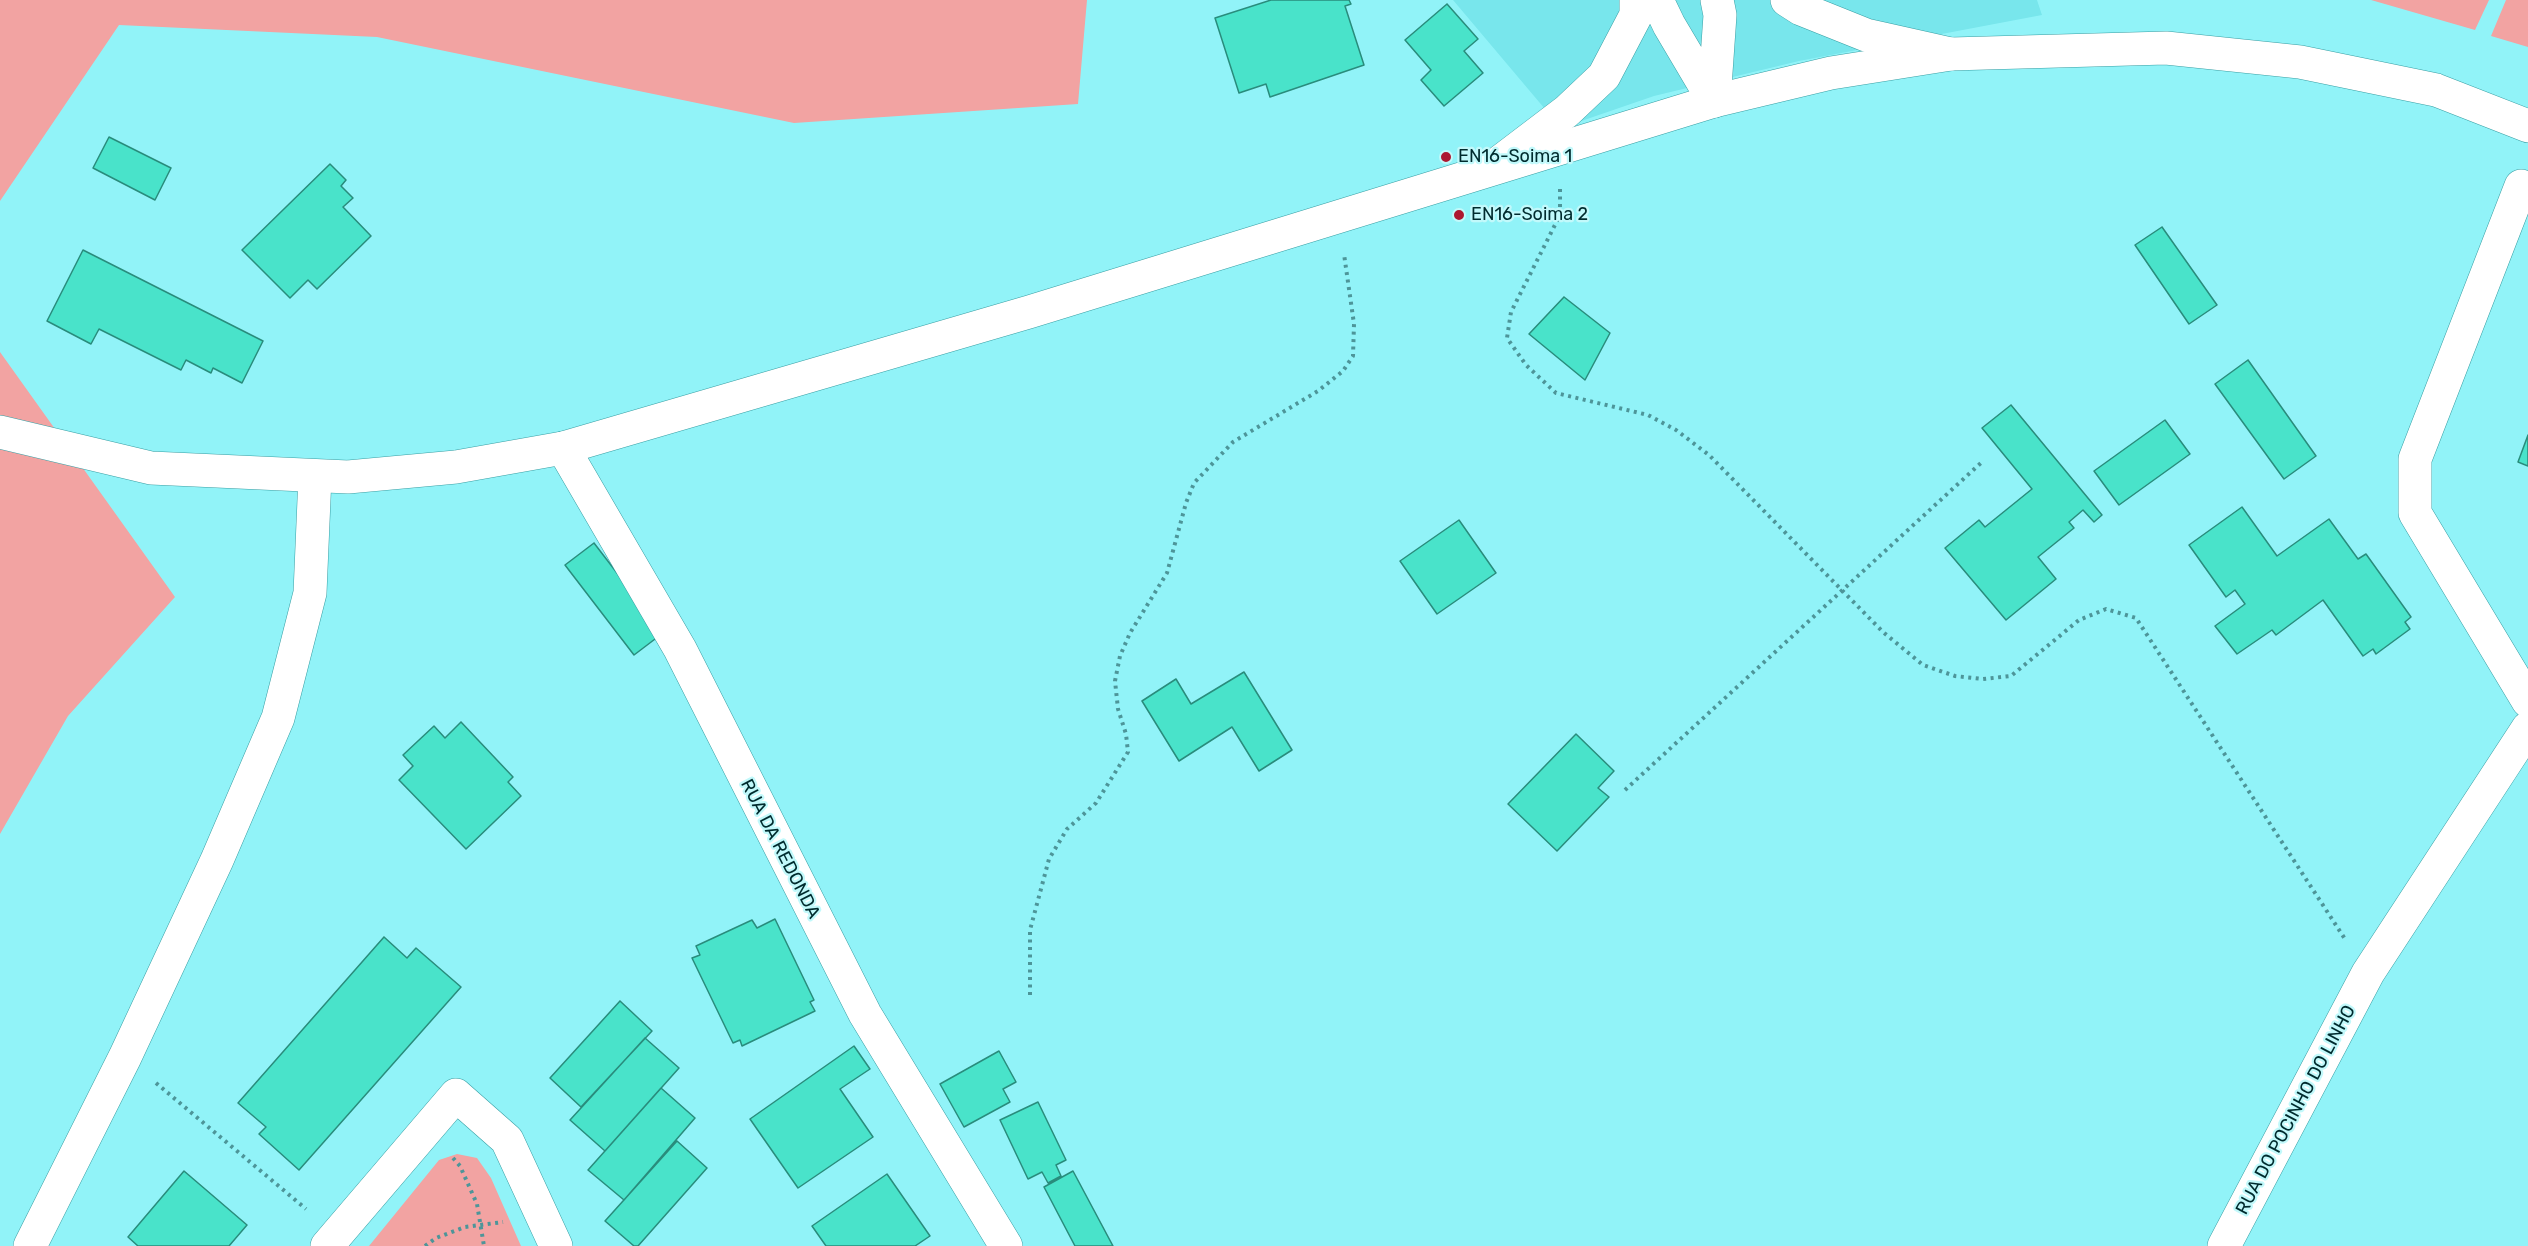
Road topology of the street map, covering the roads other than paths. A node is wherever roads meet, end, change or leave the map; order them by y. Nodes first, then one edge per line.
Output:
1 (1636, 0) edge
2 (1658, 0) edge
3 (1717, 0) edge
4 (1786, 0) edge
5 (1951, 54) junction
6 (1714, 101) junction
7 (2528, 126) edge
8 (1486, 173) junction
9 (2528, 189) edge
10 (0, 432) edge
11 (562, 448) junction
12 (315, 476) junction
13 (2528, 701) edge
14 (2528, 728) edge
15 (332, 1240) edge
16 (30, 1246) edge
17 (556, 1246) edge
18 (1006, 1246) edge
19 (2224, 1246) edge

1 - 8 street
2 - 6 street
3 - 6 street
4 - 5 street
5 - 6 street
5 - 7 street
6 - 8 street
8 - 11 street
9 - 13 street
10 - 12 street
11 - 12 street
11 - 18 street, RUA DA REDONDA
12 - 16 street
14 - 19 street, RUA DO POCINHO DO LINHO
15 - 17 street

